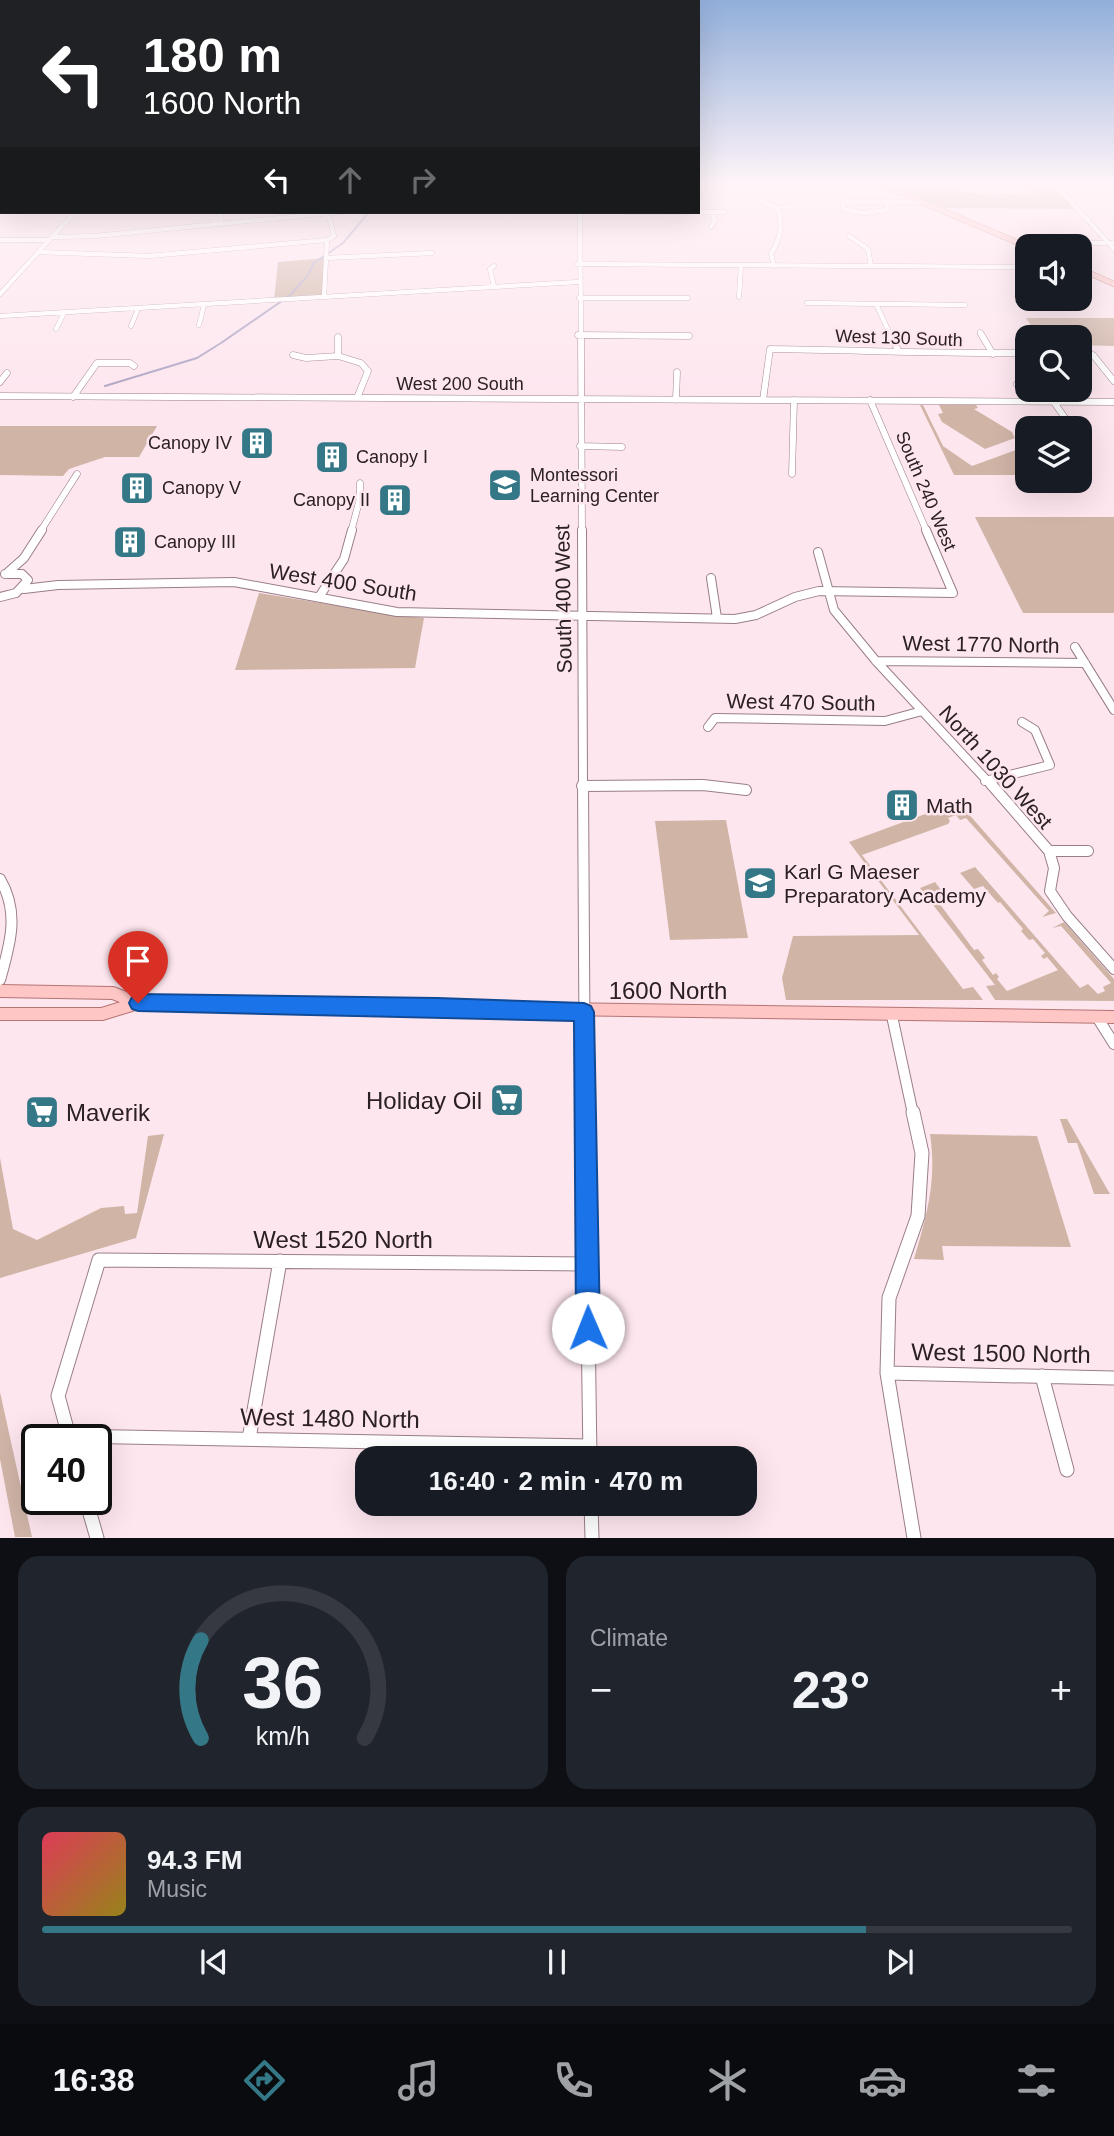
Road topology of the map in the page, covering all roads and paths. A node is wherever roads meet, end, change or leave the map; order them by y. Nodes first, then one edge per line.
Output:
1 (35, 255) edge
2 (132, 255) edge
3 (163, 255) edge
4 (326, 255) edge
5 (394, 255) edge
6 (578, 255) edge
7 (771, 255) edge
8 (869, 255) edge
9 (326, 258) junction
10 (578, 264) junction
11 (741, 265) junction
12 (494, 266) dead end
13 (775, 266) junction
14 (871, 266) junction
15 (1015, 267) edge
16 (1092, 274) edge
17 (578, 282) junction
18 (1114, 284) edge
19 (494, 287) junction
20 (0, 294) edge
21 (324, 297) junction
22 (739, 297) dead end
23 (579, 298) junction
24 (688, 299) dead end
25 (807, 303) dead end
26 (876, 304) junction
27 (965, 304) dead end
28 (204, 305) junction
29 (138, 309) junction
30 (64, 313) junction
31 (0, 316) edge
32 (199, 325) dead end
33 (131, 326) dead end
34 (56, 329) dead end
35 (980, 332) dead end
36 (579, 335) junction
37 (690, 336) dead end
38 (338, 337) dead end
39 (898, 350) junction
40 (1015, 353) edge
41 (993, 354) junction
42 (1092, 354) edge
43 (293, 355) dead end
44 (338, 356) junction
45 (134, 366) dead end
46 (677, 372) dead end
47 (7, 373) dead end
48 (1114, 381) edge
49 (0, 382) edge
50 (0, 396) edge
51 (73, 397) junction
52 (357, 398) junction
53 (579, 399) junction
54 (676, 400) junction
55 (763, 400) junction
56 (794, 400) junction
57 (870, 400) junction
58 (1015, 401) edge
59 (1092, 402) edge
60 (1114, 402) edge
61 (580, 446) junction
62 (622, 447) dead end
63 (77, 474) dead end
64 (792, 474) dead end
65 (360, 483) dead end
66 (818, 552) dead end
67 (24, 558) junction
68 (3, 575) edge
69 (25, 577) junction
70 (711, 578) dead end
71 (58, 585) junction
72 (24, 589) junction
73 (830, 591) junction
74 (953, 593) joint
75 (9, 596) junction
76 (0, 597) edge
77 (319, 597) junction
78 (0, 605) edge
79 (581, 615) junction
80 (716, 618) junction
81 (1075, 647) dead end
82 (876, 660) junction
83 (1085, 663) junction
84 (1111, 698) edge
85 (922, 710) junction
86 (1114, 710) edge
87 (1022, 722) dead end
88 (708, 727) dead end
89 (1050, 765) joint
90 (985, 781) junction
91 (582, 786) junction
92 (746, 790) dead end
93 (1088, 851) dead end
94 (1049, 852) junction
95 (0, 879) edge
96 (1114, 969) edge
97 (0, 980) edge
98 (0, 991) edge
99 (138, 1003) junction
100 (584, 1012) junction
101 (0, 1014) edge
102 (892, 1016) junction
103 (1097, 1017) junction
104 (1114, 1017) edge
105 (1114, 1044) edge
106 (280, 1261) junction
107 (587, 1264) junction
108 (887, 1373) junction
109 (1042, 1377) junction
110 (1114, 1378) edge
111 (66, 1424) edge
112 (112, 1438) edge
113 (249, 1439) junction
114 (433, 1446) edge
115 (590, 1446) edge
116 (1067, 1470) dead end
117 (90, 1515) edge
118 (591, 1516) edge
119 (97, 1538) edge
120 (592, 1538) edge
121 (914, 1538) edge

1 - 20 street
2 - 3 street
4 - 9 street
5 - 9 street
6 - 10 street, South 400 West
7 - 13 street
8 - 14 street
9 - 21 street
10 - 11 street
10 - 17 street, South 400 West
11 - 13 street
11 - 22 street
12 - 19 street
13 - 14 street
14 - 15 street
16 - 18 main road
17 - 19 street
17 - 23 street, South 400 West
19 - 21 street
21 - 28 street
23 - 24 street
23 - 36 street, South 400 West
25 - 26 street
26 - 27 street
26 - 39 street
28 - 29 street
28 - 32 street
29 - 30 street
29 - 33 street
30 - 31 street
30 - 34 street
35 - 41 street
36 - 37 street
36 - 53 street, South 400 West
38 - 44 street
39 - 41 street, West 130 South
39 - 55 street, West 130 South
40 - 41 street, West 130 South
42 - 48 street
43 - 44 street
44 - 52 street
45 - 51 street
46 - 54 street
47 - 49 street
50 - 51 street, West 200 South
51 - 52 street, West 200 South
52 - 53 street, West 200 South
53 - 54 street, West 200 South
53 - 61 street, South 400 West
54 - 55 street, West 200 South
55 - 56 street, West 200 South
56 - 57 street, West 200 South
56 - 64 street
57 - 58 street, West 200 South
57 - 74 street, South 240 West
59 - 60 street, West 200 South
61 - 62 street
61 - 79 street, South 400 West
63 - 67 street
65 - 77 street
66 - 73 street, North 1030 West
67 - 68 street
67 - 69 street
68 - 69 street, West 400 South
69 - 71 street, West 400 South
69 - 72 street
70 - 80 street
71 - 72 street, West 400 South
71 - 77 street, West 400 South
72 - 75 street, West 400 South
73 - 74 street, West 400 South
73 - 80 street, West 400 South
73 - 82 street, North 1030 West
75 - 76 street, West 400 South
75 - 78 street
77 - 79 street, West 400 South
79 - 80 street, West 400 South
79 - 91 street, South 400 West
81 - 83 street
82 - 83 street, West 1770 North
82 - 85 street, North 1030 West
83 - 84 street
84 - 86 street
85 - 88 street, West 470 South
85 - 90 street, North 1030 West
87 - 89 street
89 - 90 street
90 - 94 street, North 1030 West
91 - 92 street
91 - 100 street, South 400 West
93 - 94 street
94 - 96 street, North 1030 West
95 - 97 street
98 - 99 main road, 1600 North
99 - 100 main road, 1600 North
99 - 101 main road, 1600 North
100 - 102 main road, 1600 North
100 - 107 street, South 400 West
102 - 103 main road, 1600 North
102 - 108 street
103 - 104 main road, 1600 North
103 - 105 street
106 - 107 street, West 1520 North
106 - 111 street, West 1520 North
106 - 113 street
107 - 115 street, South 400 West
108 - 109 street, West 1500 North
108 - 121 street
109 - 110 street, West 1500 North
109 - 116 street
112 - 113 street, West 1480 North
113 - 114 street, West 1480 North
117 - 119 street
118 - 120 street

